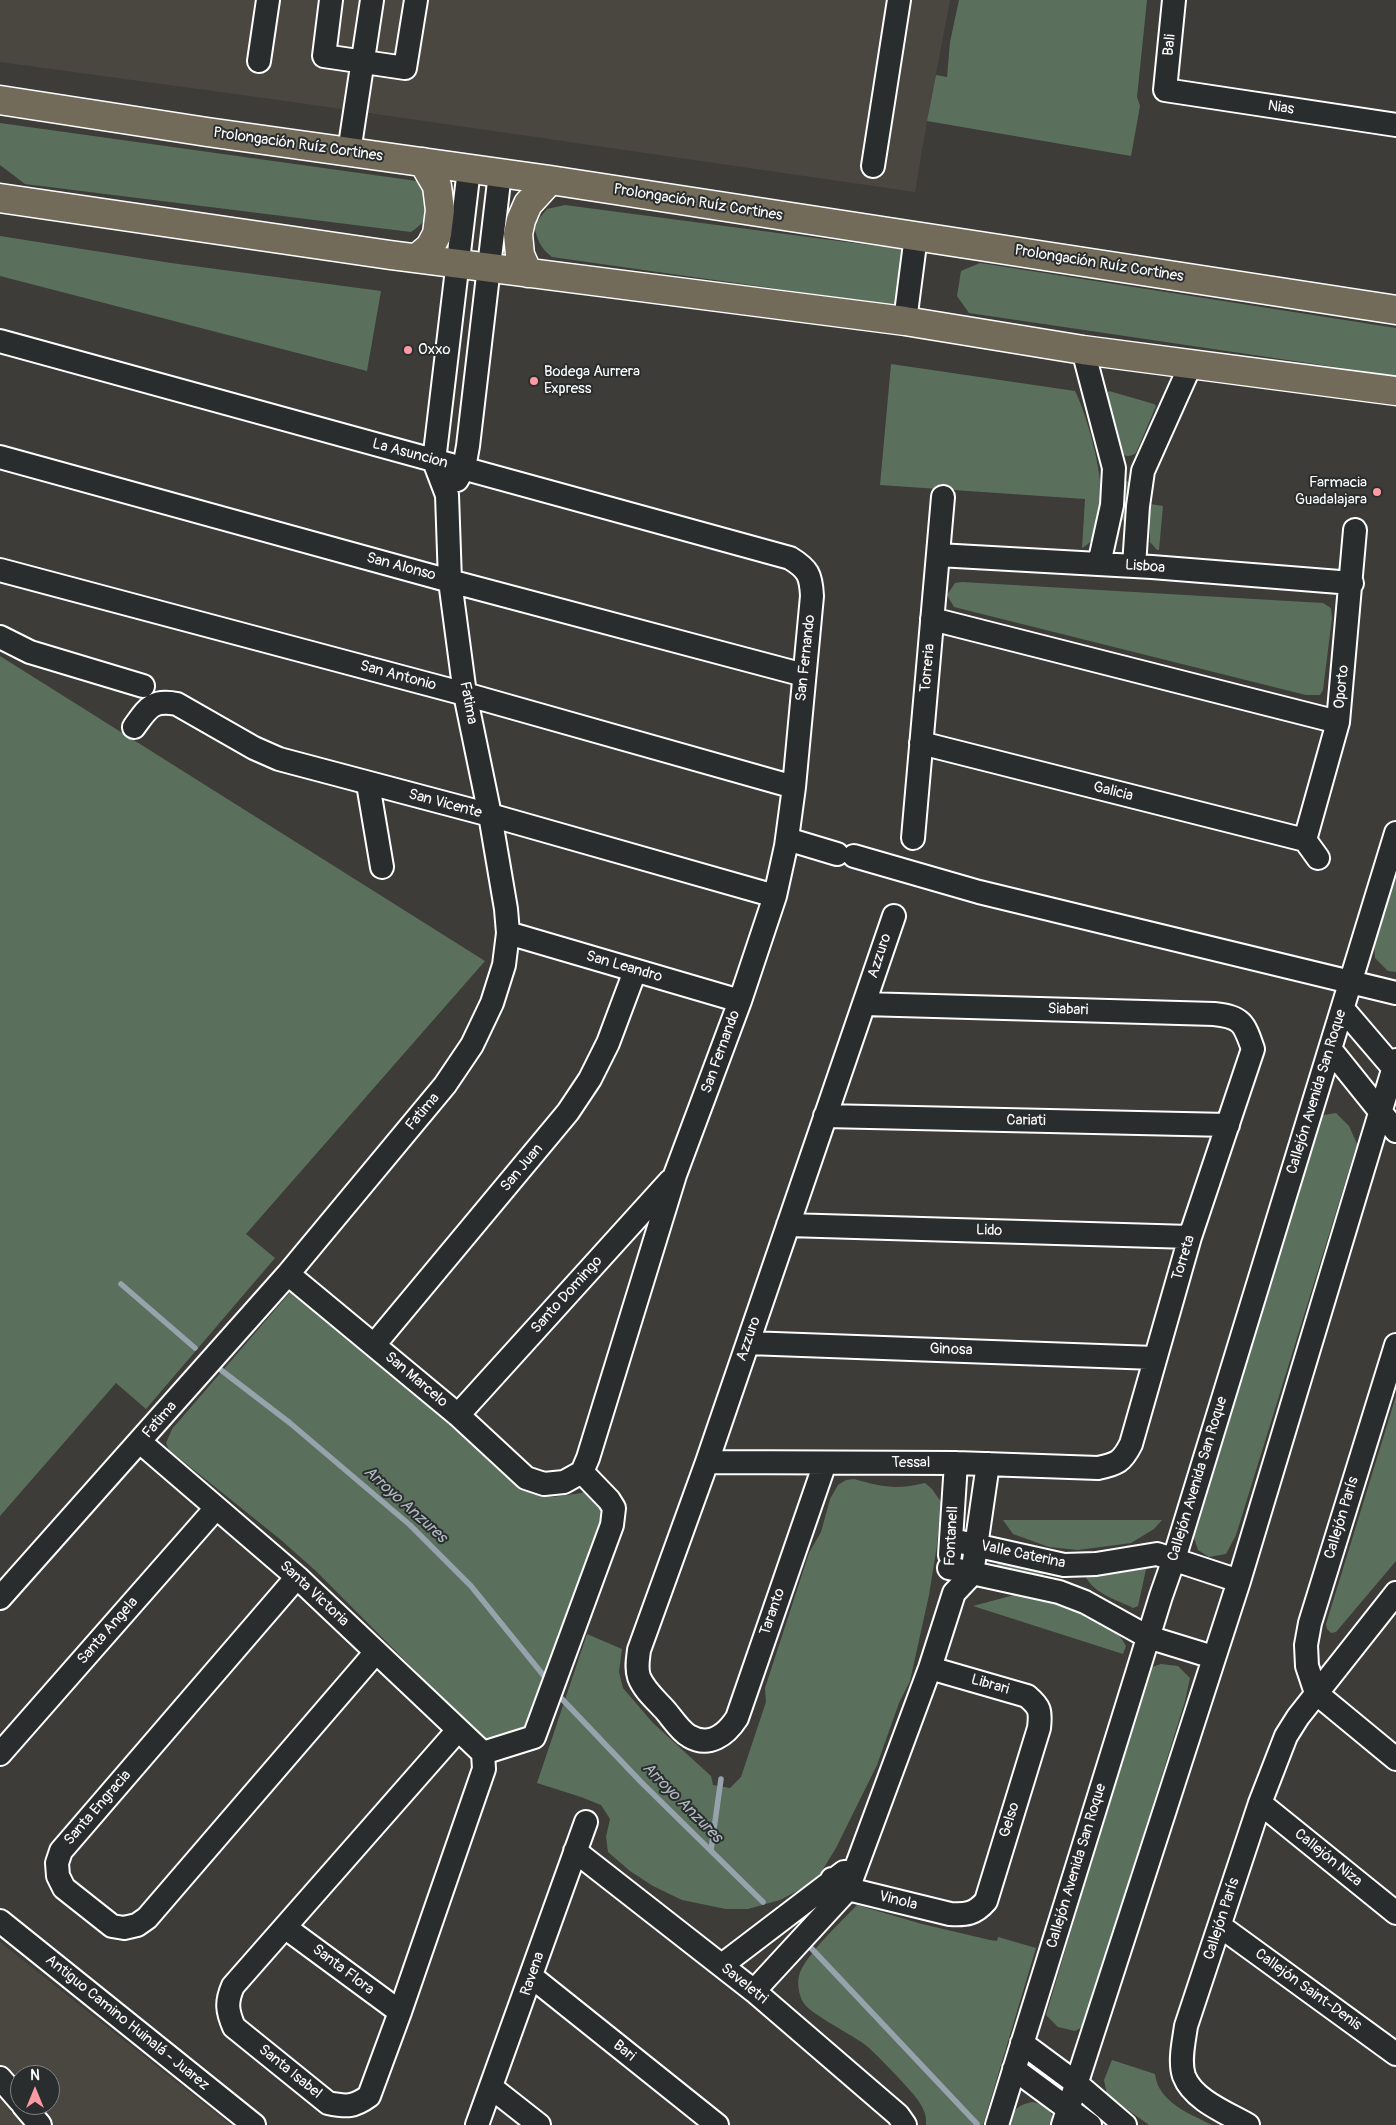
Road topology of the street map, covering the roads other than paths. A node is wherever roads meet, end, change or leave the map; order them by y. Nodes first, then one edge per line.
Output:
1 (268, 0) edge
2 (331, 0) edge
3 (372, 0) edge
4 (416, 0) edge
5 (899, 0) edge
6 (1174, 0) edge
7 (259, 61) dead end
8 (363, 62) junction
9 (1165, 90) joint
10 (0, 100) edge
11 (1396, 126) edge
12 (349, 152) junction
13 (423, 162) junction
14 (873, 166) dead end
15 (469, 169) junction
16 (500, 173) junction
17 (550, 180) junction
18 (0, 198) edge
19 (916, 236) junction
20 (417, 258) junction
21 (456, 264) junction
22 (489, 268) junction
23 (528, 273) junction
24 (1396, 310) edge
25 (905, 321) junction
26 (0, 342) edge
27 (1083, 350) junction
28 (1191, 364) junction
29 (442, 386) junction
30 (473, 389) junction
31 (1396, 391) edge
32 (0, 457) edge
33 (434, 461) junction
34 (464, 468) junction
35 (1114, 468) junction
36 (1144, 471) junction
37 (447, 495) junction
38 (943, 497) dead end
39 (1355, 530) dead end
40 (938, 555) junction
41 (1099, 564) junction
42 (1134, 566) junction
43 (0, 570) edge
44 (812, 580) joint
45 (450, 581) junction
46 (1352, 584) junction
47 (932, 619) junction
48 (0, 638) edge
49 (804, 675) junction
50 (142, 686) dead end
51 (465, 694) junction
52 (1338, 722) junction
53 (134, 727) dead end
54 (921, 743) junction
55 (368, 784) junction
56 (794, 787) junction
57 (490, 815) junction
58 (1396, 833) edge
59 (913, 838) dead end
60 (787, 839) junction
61 (1312, 849) joint
62 (382, 867) dead end
63 (775, 896) junction
64 (894, 916) dead end
65 (508, 933) junction
66 (636, 970) junction
67 (1351, 982) junction
68 (1396, 993) edge
69 (740, 1001) junction
70 (864, 1004) junction
71 (1343, 1009) junction
72 (1253, 1049) joint
73 (1330, 1050) junction
74 (1395, 1066) edge
75 (1381, 1112) junction
76 (825, 1116) junction
77 (1228, 1125) junction
78 (1396, 1131) edge
79 (676, 1175) junction
80 (788, 1226) junction
81 (1190, 1237) junction
82 (288, 1274) junction
83 (748, 1343) junction
84 (374, 1345) junction
85 (1396, 1345) edge
86 (1154, 1358) junction
87 (458, 1415) junction
88 (140, 1442) junction
89 (707, 1462) junction
90 (825, 1463) junction
91 (956, 1464) junction
92 (988, 1464) junction
93 (1114, 1465) joint
94 (582, 1472) junction
95 (216, 1508) junction
96 (952, 1540) junction
97 (977, 1545) junction
98 (1174, 1559) junction
99 (1064, 1565) junction
100 (950, 1568) junction
101 (972, 1574) junction
102 (297, 1577) junction
103 (1238, 1581) junction
104 (1059, 1592) junction
105 (954, 1593) junction
106 (0, 1598) edge
107 (1394, 1600) edge
108 (1148, 1637) junction
109 (376, 1652) junction
110 (1213, 1657) junction
111 (930, 1668) junction
112 (1316, 1693) junction
113 (1040, 1715) joint
114 (458, 1730) junction
115 (701, 1741) joint
116 (483, 1753) junction
117 (0, 1754) edge
118 (1396, 1759) edge
119 (1260, 1803) junction
120 (586, 1822) dead end
121 (576, 1851) junction
122 (840, 1884) junction
123 (1396, 1913) edge
124 (966, 1915) joint
125 (0, 1921) edge
126 (1220, 1926) junction
127 (286, 1928) junction
128 (722, 1966) junction
129 (532, 1977) junction
130 (754, 1991) junction
131 (400, 2012) junction
132 (1022, 2044) junction
133 (1396, 2054) edge
134 (1014, 2069) junction
135 (0, 2078) edge
136 (1076, 2082) junction
137 (492, 2088) junction
138 (10, 2090) edge
139 (32, 2115) edge
140 (1066, 2116) edge
141 (40, 2125) edge
142 (254, 2125) edge
143 (477, 2125) edge
144 (539, 2125) edge
145 (717, 2125) edge
146 (905, 2125) edge
147 (997, 2125) edge
148 (1090, 2125) edge
149 (1125, 2125) edge
150 (1248, 2125) edge

1 - 7 street
2 - 8 street
3 - 8 street
4 - 8 street
5 - 14 street
6 - 9 street, Bali
8 - 12 street
9 - 11 street, Nias
10 - 12 main road, Prolongación Ruíz Cortines
12 - 13 main road, Prolongación Ruíz Cortines
13 - 15 main road, Prolongación Ruíz Cortines
13 - 20 main road
15 - 16 main road, Prolongación Ruíz Cortines
15 - 21 street, Fatima
16 - 17 main road, Prolongación Ruíz Cortines
16 - 22 street
17 - 19 main road, Prolongación Ruíz Cortines
17 - 23 main road
18 - 20 main road
19 - 24 main road, Prolongación Ruíz Cortines
19 - 25 street
20 - 21 main road
21 - 22 main road
21 - 29 street, Fatima
22 - 23 main road
22 - 30 street
23 - 25 main road
25 - 27 main road
26 - 33 street, La Asuncion
27 - 28 main road
27 - 35 street
28 - 31 main road
28 - 36 street
29 - 30 street
29 - 33 street, Fatima
30 - 34 street
32 - 45 street, San Alonso
33 - 34 street, La Asuncion
33 - 37 street, Fatima
34 - 37 street
34 - 44 street, La Asuncion
35 - 36 street
35 - 41 street
36 - 42 street
37 - 45 street, Fatima
38 - 40 street, Torreria
39 - 46 street, Oporto
40 - 41 street, Lisboa
40 - 47 street, Torreria
41 - 42 street, Lisboa
42 - 46 street, Lisboa
43 - 51 street, San Antonio
44 - 49 street, San Fernando
45 - 49 street, San Alonso
45 - 51 street, Fatima
46 - 52 street, Oporto
47 - 52 street
47 - 54 street, Torreria
48 - 50 street
49 - 56 street, San Fernando
51 - 56 street, San Antonio
51 - 57 street, Fatima
52 - 61 street, Oporto
53 - 55 street, San Vicente
54 - 59 street, Torreria
54 - 61 street, Galicia
55 - 57 street, San Vicente
55 - 62 street
56 - 60 street, San Fernando
57 - 63 street, San Vicente
57 - 65 street, Fatima
58 - 67 street, Callejón Avenida San Roque
60 - 63 street, San Fernando
60 - 67 street
63 - 69 street, San Fernando
64 - 70 street, Azzuro
65 - 66 street, San Leandro
65 - 82 street, Fatima
66 - 69 street, San Leandro
66 - 84 street, San Juan
67 - 68 street
67 - 71 street, Callejón Avenida San Roque
69 - 79 street, San Fernando
70 - 72 street, Siabari
70 - 76 street, Azzuro
71 - 73 street, Callejón Avenida San Roque
71 - 74 street
72 - 77 street, Torreta
73 - 75 street
73 - 98 street, Callejón Avenida San Roque
74 - 75 street
75 - 78 street
75 - 103 street
76 - 77 street, Cariati
76 - 80 street, Azzuro
77 - 81 street, Torreta
79 - 87 street, Santo Domingo
79 - 94 street, San Fernando
80 - 81 street, Lido
80 - 83 street, Azzuro
81 - 86 street, Torreta
82 - 84 street, San Marcelo
82 - 88 street, Fatima
83 - 86 street, Ginosa
83 - 89 street, Azzuro
84 - 87 street, San Marcelo
85 - 112 street, Callejón París
86 - 93 street, Torreta
87 - 94 street, San Marcelo
88 - 95 street, Santa Victoria
88 - 106 street, Fatima
89 - 90 street, Tessal
89 - 115 street, Azzuro
90 - 91 street, Tessal
90 - 115 street, Taranto
91 - 92 street, Tessal
91 - 96 street, Fontanell
92 - 93 street, Tessal
92 - 97 street, Fontanell
94 - 116 street
95 - 102 street, Santa Victoria
95 - 117 street, Santa Angela
96 - 97 street, Valle Caterina
96 - 100 street, Fontanell
97 - 99 street, Valle Caterina
97 - 101 street, Fontanell
98 - 99 street, Valle Caterina
98 - 103 street, Valle Caterina
98 - 108 street, Callejón Avenida San Roque
99 - 104 street
100 - 101 street, Valle Caterina
100 - 105 street, Fontanell
101 - 104 street, Valle Caterina
101 - 105 street, Fontanell
102 - 109 street, Santa Victoria
102 - 109 street, Santa Engracia
103 - 110 street
104 - 108 street, Valle Caterina
105 - 111 street
107 - 112 street, Callejón París
108 - 110 street, Valle Caterina
108 - 132 street, Callejón Avenida San Roque
109 - 114 street, Santa Victoria
110 - 136 street
111 - 113 street, Librari
111 - 122 street
112 - 118 street
112 - 119 street, Callejón París
113 - 124 street, Gelso
114 - 116 street, Santa Victoria
114 - 127 street, Santa Isabel
116 - 131 street, Santa Isabel
119 - 123 street, Callejón Niza
119 - 126 street, Callejón París
120 - 121 street, Ravena
121 - 128 street, Saveletri
121 - 129 street, Ravena
122 - 124 street, Vinola
122 - 128 street
122 - 130 street
125 - 142 street, Antiguo Camino Huinalá - Juarez
126 - 133 street, Callejón Saint-Denis
126 - 150 street, Callejón París
127 - 131 street, Santa Flora
127 - 131 street, Santa Isabel
128 - 130 street, Saveletri
129 - 137 street, Ravena
129 - 145 street, Bari
130 - 146 street, Saveletri
132 - 134 street, Callejón Avenida San Roque
132 - 136 street
134 - 140 street
134 - 147 street, Callejón Avenida San Roque
135 - 138 street
136 - 140 street
136 - 149 street
137 - 143 street, Ravena
137 - 144 street
139 - 141 street
140 - 148 street

